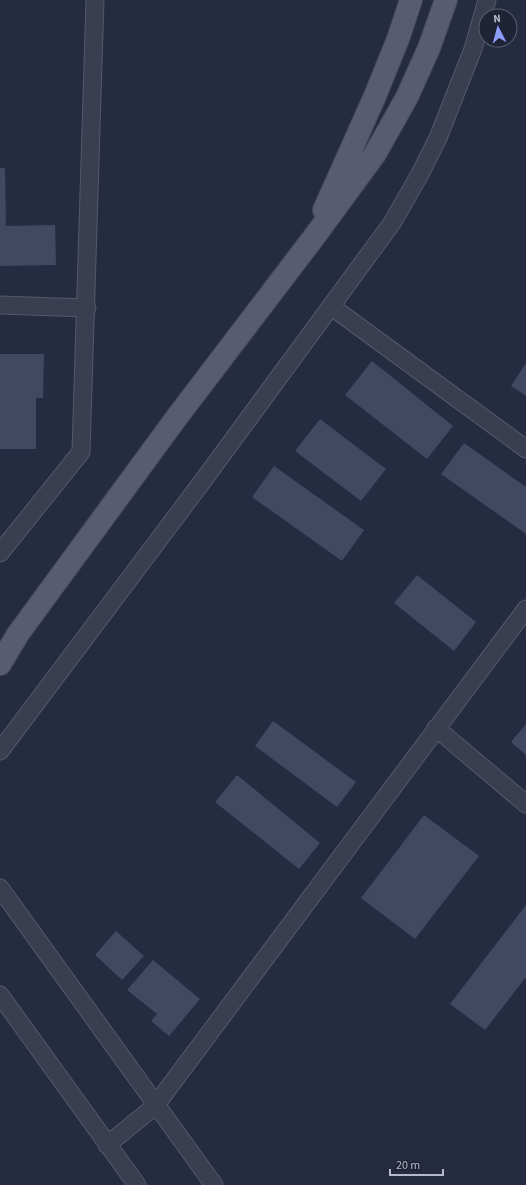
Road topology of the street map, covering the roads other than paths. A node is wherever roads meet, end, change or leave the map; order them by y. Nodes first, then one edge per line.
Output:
1 (95, 0) edge
2 (411, 0) edge
3 (446, 0) edge
4 (487, 0) edge
5 (314, 237) junction
6 (0, 305) edge
7 (332, 307) junction
8 (87, 308) junction
9 (526, 449) edge
10 (0, 554) edge
11 (526, 609) edge
12 (18, 634) junction
13 (0, 653) edge
14 (0, 664) edge
15 (436, 728) junction
16 (0, 751) edge
17 (526, 804) edge
18 (0, 888) edge
19 (0, 995) edge
20 (155, 1106) junction
21 (107, 1145) junction
22 (137, 1185) edge
23 (214, 1185) edge

1 - 8 street
2 - 5 main road
3 - 5 main road
4 - 7 street
5 - 12 main road
6 - 8 street
7 - 9 street
7 - 16 street
8 - 10 street
11 - 15 street
12 - 13 main road
12 - 14 main road
15 - 17 street
15 - 20 street
18 - 20 street
19 - 21 street
20 - 21 street
20 - 23 street
21 - 22 street

